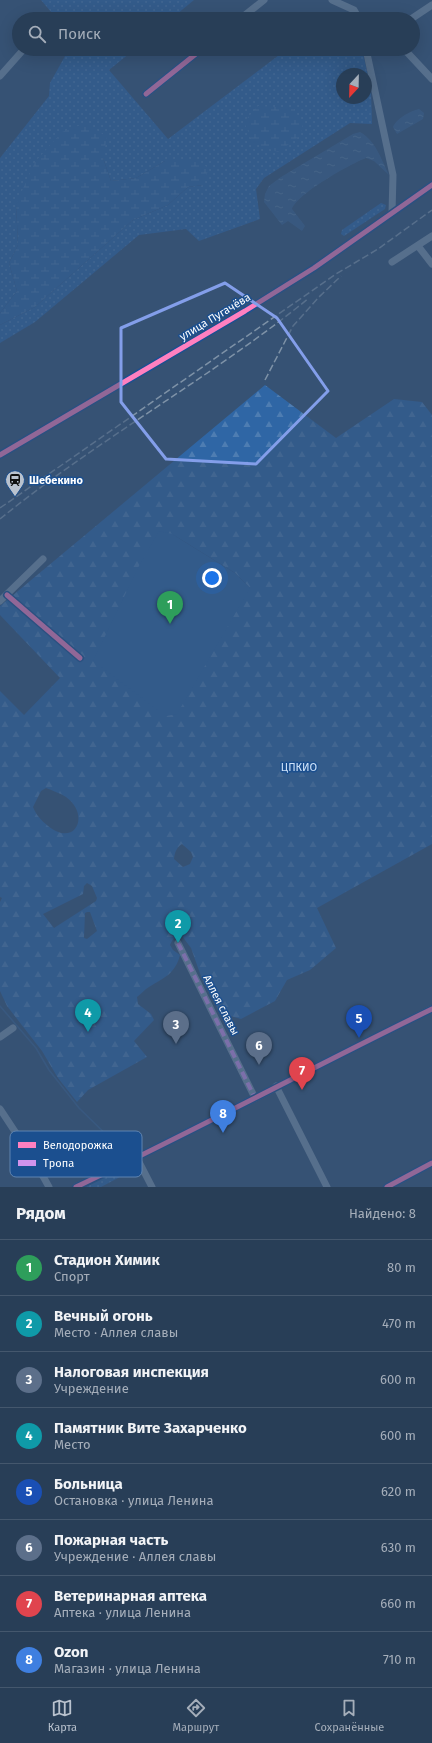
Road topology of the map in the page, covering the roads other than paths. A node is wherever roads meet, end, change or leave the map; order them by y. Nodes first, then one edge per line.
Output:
1 (264, 0) edge
2 (332, 0) edge
3 (432, 5) edge
4 (249, 12) edge
5 (355, 12) edge
6 (420, 13) edge
7 (18, 56) edge
8 (193, 56) edge
9 (368, 56) edge
10 (411, 56) edge
11 (0, 76) edge
12 (432, 79) edge
13 (146, 94) dead end
14 (432, 185) edge
15 (392, 214) junction
16 (432, 236) edge
17 (418, 246) junction
18 (392, 262) dead end
19 (432, 264) edge
20 (0, 455) edge
21 (43, 559) dead end
22 (7, 595) junction
23 (0, 601) edge
24 (80, 658) dead end
25 (178, 943) dead end
26 (432, 1009) edge
27 (13, 1028) dead end
28 (0, 1037) edge
29 (276, 1086) junction
30 (255, 1098) junction
31 (0, 1109) edge
32 (15, 1131) edge
33 (142, 1155) edge
34 (432, 1163) edge
35 (142, 1168) edge
36 (43, 1177) edge
37 (97, 1177) edge
38 (48, 1187) edge
39 (76, 1187) edge
40 (152, 1187) edge
41 (327, 1187) edge
42 (387, 1187) edge

1 - 4 street
2 - 5 street
3 - 6 street
7 - 11 street
8 - 13 street
9 - 15 street
10 - 12 street
14 - 15 street, улица Пугачёва
15 - 20 street, улица Пугачёва
16 - 17 street
17 - 18 street
17 - 19 street
21 - 22 street
22 - 23 street
22 - 24 street
25 - 30 street, Аллея славы
26 - 29 street
27 - 28 street
29 - 30 street
29 - 41 street
30 - 33 street
31 - 32 street
34 - 42 street
35 - 40 street
36 - 38 street
37 - 39 street

